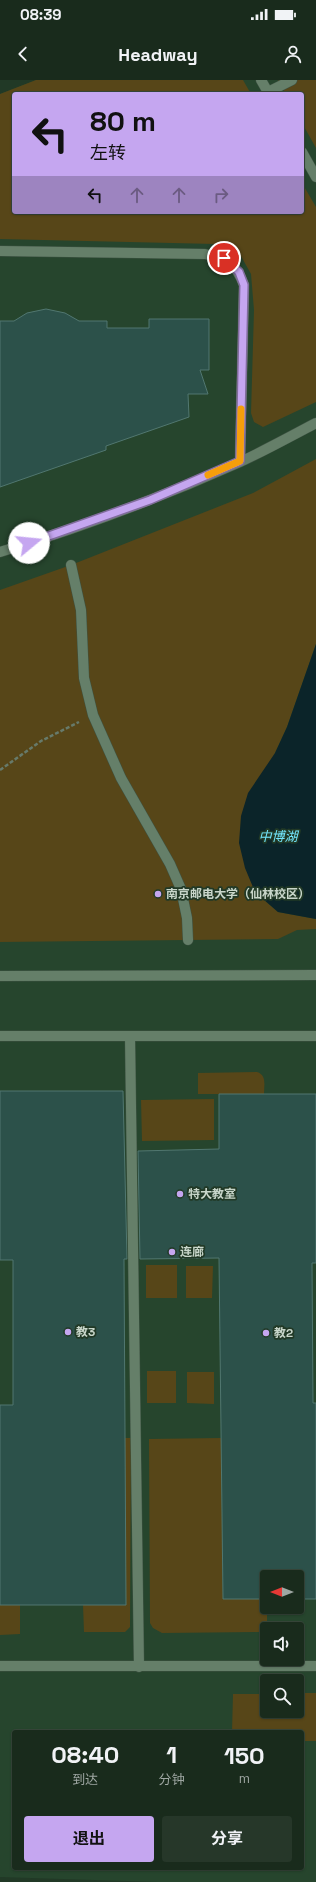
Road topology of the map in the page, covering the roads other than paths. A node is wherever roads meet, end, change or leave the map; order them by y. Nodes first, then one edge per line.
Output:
1 (261, 80) edge
2 (292, 80) edge
3 (268, 92) edge
4 (271, 92) edge
5 (304, 156) edge
6 (316, 177) edge
7 (0, 251) edge
8 (316, 423) edge
9 (240, 461) junction
10 (0, 552) edge
11 (71, 565) dead end
12 (188, 940) dead end
13 (316, 975) edge
14 (0, 976) edge
15 (0, 1036) edge
16 (130, 1036) junction
17 (316, 1036) edge
18 (0, 1666) edge
19 (316, 1666) edge
20 (139, 1667) junction

1 - 3 street
2 - 4 street
5 - 6 street
7 - 9 street
8 - 9 street
9 - 10 street
11 - 12 street
13 - 14 street
15 - 16 street
16 - 17 street
16 - 20 street
18 - 20 street
19 - 20 street

